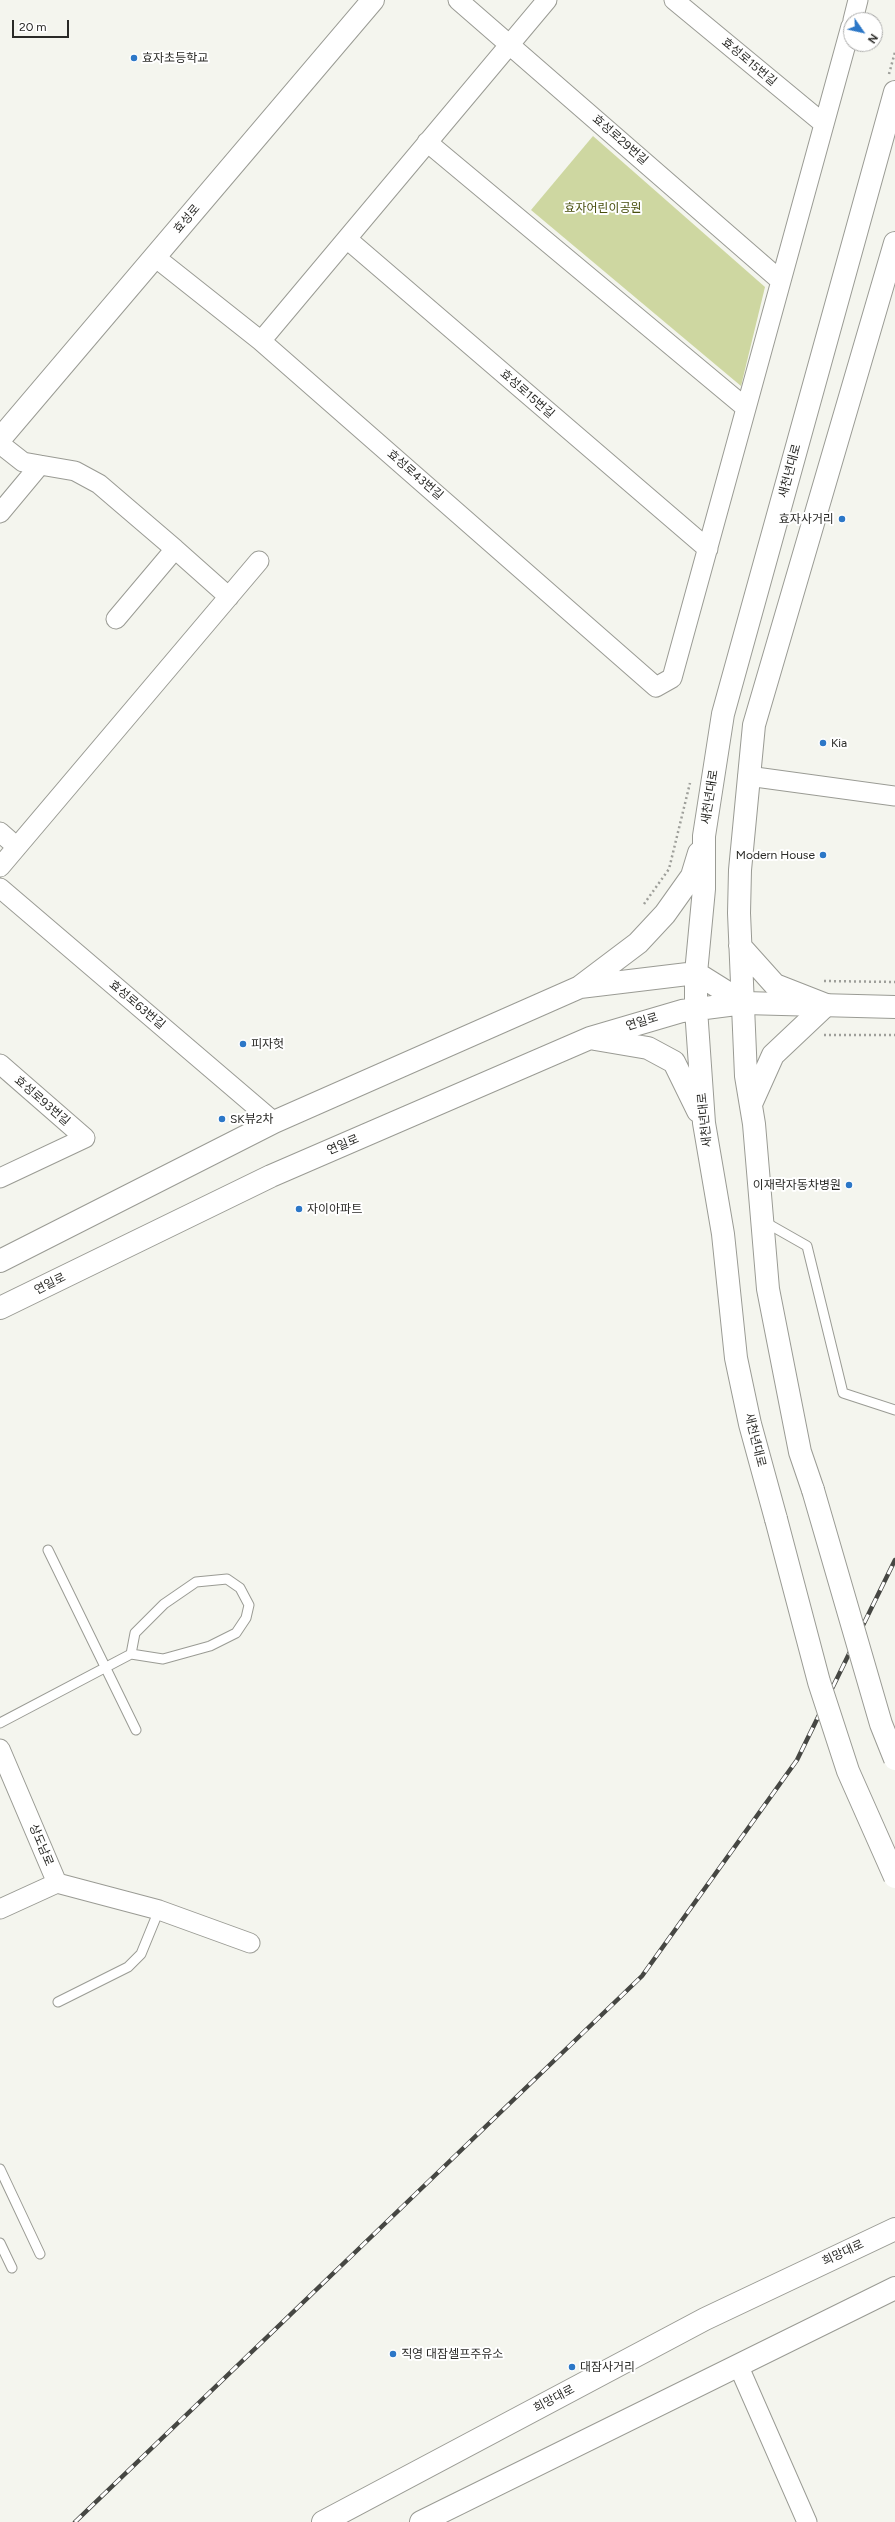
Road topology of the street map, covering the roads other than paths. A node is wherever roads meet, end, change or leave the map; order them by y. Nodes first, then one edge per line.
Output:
1 (373, 0) edge
2 (458, 0) edge
3 (547, 0) edge
4 (674, 0) edge
5 (858, 0) edge
6 (855, 12) edge
7 (510, 44) junction
8 (844, 52) edge
9 (892, 83) edge
10 (824, 124) junction
11 (428, 142) junction
12 (346, 240) junction
13 (895, 243) edge
14 (155, 256) junction
15 (781, 281) junction
16 (261, 342) junction
17 (746, 408) junction
18 (0, 439) edge
19 (0, 444) edge
20 (40, 465) junction
21 (0, 513) edge
22 (175, 549) junction
23 (708, 549) junction
24 (259, 561) dead end
25 (229, 597) junction
26 (116, 619) dead end
27 (748, 776) junction
28 (895, 796) edge
29 (0, 832) edge
30 (704, 836) junction
31 (17, 847) junction
32 (0, 868) edge
33 (0, 888) edge
34 (740, 946) junction
35 (696, 973) junction
36 (580, 987) junction
37 (744, 1003) junction
38 (826, 1005) junction
39 (895, 1006) edge
40 (696, 1009) junction
41 (590, 1038) junction
42 (0, 1064) edge
43 (751, 1104) junction
44 (274, 1122) junction
45 (704, 1123) junction
46 (0, 1178) edge
47 (762, 1220) junction
48 (0, 1261) edge
49 (0, 1308) edge
50 (895, 1410) edge
51 (48, 1550) dead end
52 (131, 1654) junction
53 (104, 1666) junction
54 (0, 1723) edge
55 (136, 1730) dead end
56 (0, 1750) edge
57 (895, 1759) edge
58 (895, 1877) edge
59 (57, 1883) junction
60 (0, 1909) edge
61 (159, 1910) junction
62 (250, 1943) dead end
63 (58, 2002) dead end
64 (0, 2169) edge
65 (895, 2229) edge
66 (0, 2243) edge
67 (40, 2254) dead end
68 (12, 2268) dead end
69 (895, 2288) edge
70 (739, 2367) junction
71 (323, 2522) edge
72 (421, 2522) edge
73 (807, 2522) edge

1 - 14 main road, 효성로
2 - 7 street, 효성로29번길
3 - 7 street
4 - 10 street, 효성로15번길
5 - 6 street
7 - 11 street
7 - 15 street, 효성로29번길
8 - 10 street
9 - 30 main road, 새천년대로
10 - 15 street
11 - 12 street
11 - 17 street
12 - 16 street
12 - 23 street, 효성로15번길
13 - 27 main road
14 - 16 street, 효성로43번길
14 - 18 main road, 효성로
15 - 17 street
16 - 23 street, 효성로43번길
17 - 23 street
19 - 20 street
20 - 21 street
20 - 22 street
22 - 25 street
22 - 26 street
24 - 25 street
25 - 31 street
27 - 28 street
27 - 34 main road
29 - 31 street
30 - 35 main road, 새천년대로
30 - 36 main road
31 - 32 street
33 - 44 street, 효성로63번길
34 - 37 main road
34 - 38 main road
35 - 36 main road
35 - 37 main road
35 - 40 main road, 새천년대로
36 - 44 main road
37 - 38 main road, 연일로
37 - 40 main road, 연일로
37 - 43 main road
38 - 39 main road, 연일로
38 - 43 main road
40 - 41 main road, 연일로
40 - 45 main road, 새천년대로
41 - 45 main road
41 - 49 main road, 연일로
42 - 46 street, 효성로93번길
43 - 47 main road
44 - 48 main road
45 - 58 main road, 새천년대로, bridge
47 - 50 lane
47 - 57 main road, bridge
51 - 53 lane
52 - 52 lane
52 - 53 lane
53 - 54 lane
53 - 55 lane
56 - 59 street, 상도남로
59 - 60 street
59 - 61 street
61 - 62 street
61 - 63 lane
64 - 67 lane
65 - 71 main road, 희망대로
66 - 68 lane
69 - 70 main road
70 - 72 main road
70 - 73 street

